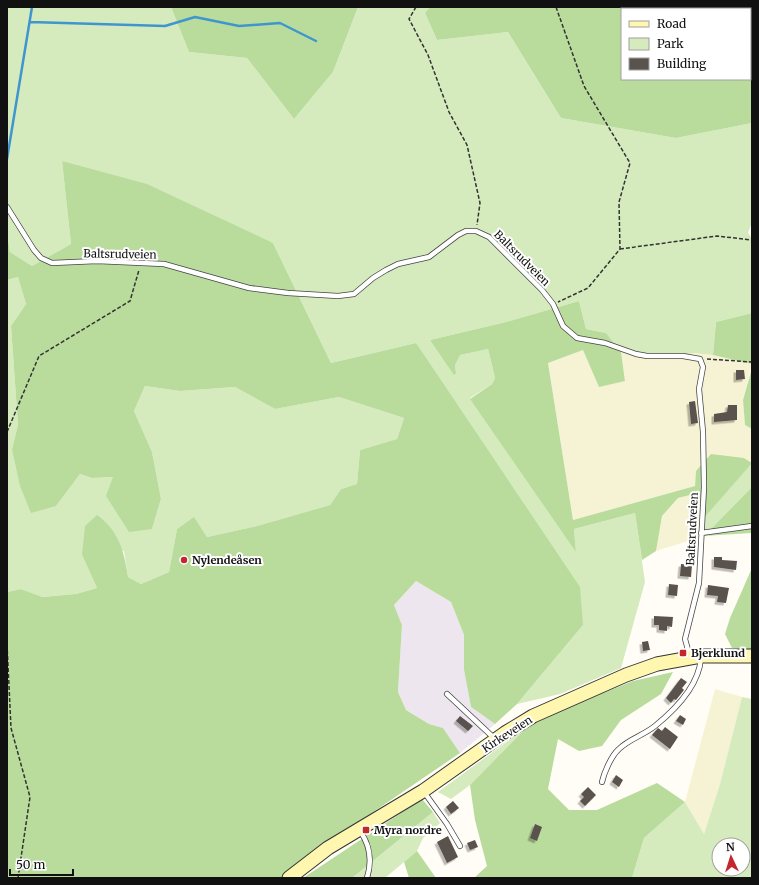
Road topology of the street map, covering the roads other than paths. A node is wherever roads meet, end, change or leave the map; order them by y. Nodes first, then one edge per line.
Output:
1 (7, 207) edge
2 (752, 526) edge
3 (700, 533) junction
4 (752, 656) edge
5 (696, 657) junction
6 (447, 694) dead end
7 (495, 740) junction
8 (602, 782) dead end
9 (423, 791) junction
10 (359, 830) junction
11 (460, 846) dead end
12 (289, 878) edge
13 (367, 878) edge

1 - 3 lane, Baltsrudveien
2 - 3 lane
3 - 5 lane, Baltsrudveien
4 - 5 main road, Kirkeveien
5 - 7 main road, Kirkeveien
5 - 8 lane
6 - 7 lane
7 - 9 main road, Kirkeveien
9 - 10 main road, Kirkeveien
9 - 11 lane
10 - 12 main road, Kirkeveien
10 - 13 lane

